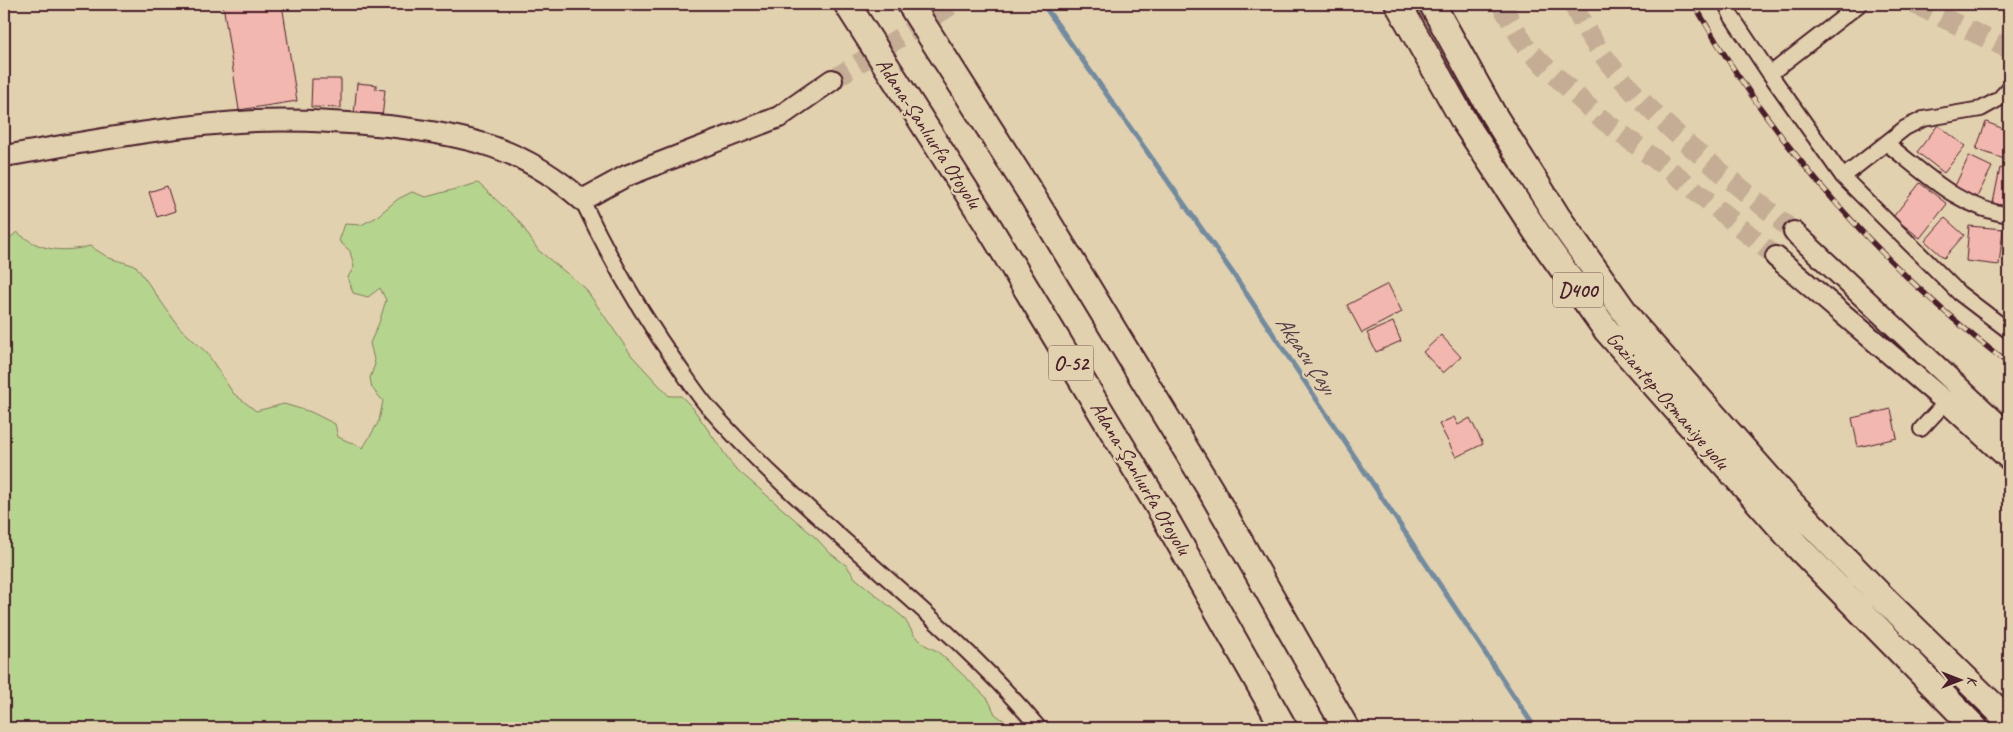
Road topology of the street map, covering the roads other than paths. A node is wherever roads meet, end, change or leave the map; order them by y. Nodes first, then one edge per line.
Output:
1 (847, 4) edge
2 (910, 4) edge
3 (1398, 4) edge
4 (1432, 4) edge
5 (1726, 4) edge
6 (1860, 4) edge
7 (1770, 74) junction
8 (832, 80) tunnel mouth
9 (2009, 88) edge
10 (1886, 143) junction
11 (4, 156) edge
12 (1844, 177) junction
13 (582, 200) junction
14 (2009, 215) edge
15 (1794, 232) tunnel mouth
16 (1776, 257) tunnel mouth
17 (2009, 331) edge
18 (1946, 402) junction
19 (1921, 430) dead end
20 (2009, 434) edge
21 (2009, 460) edge
22 (2009, 721) edge
23 (1039, 728) edge
24 (1284, 728) edge
25 (1346, 728) edge
26 (1976, 728) edge

1 - 24 highway, Adana-Şanlıurfa Otoyolu / O-52
2 - 25 highway, O-52
3 - 26 highway, Gaziantep-Osmaniye yolu / D400
4 - 22 highway, Gaziantep-Osmaniye yolu / D400
5 - 7 street
6 - 7 street
7 - 12 street
8 - 13 street
9 - 10 street
10 - 12 street
10 - 14 street
11 - 13 street
12 - 17 street
13 - 23 street
15 - 20 street
16 - 18 street
18 - 19 street
18 - 21 street

